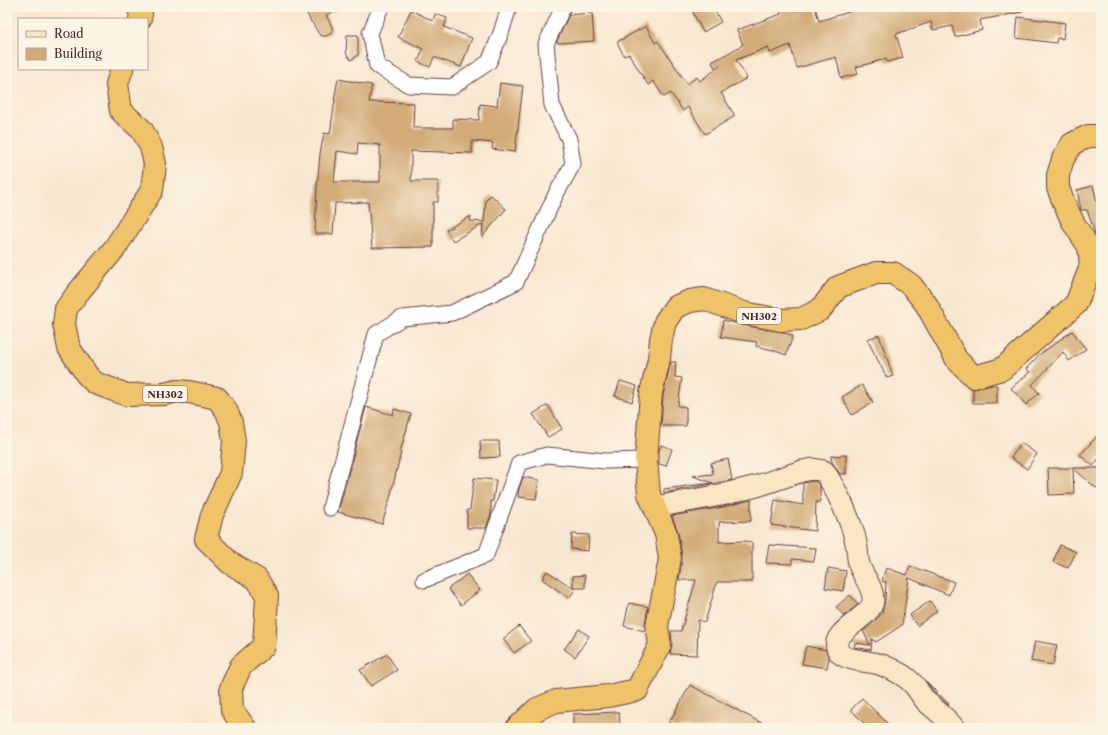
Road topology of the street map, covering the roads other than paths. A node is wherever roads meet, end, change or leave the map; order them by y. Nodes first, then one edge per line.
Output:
1 (138, 7) edge
2 (381, 7) edge
3 (509, 7) edge
4 (563, 7) edge
5 (140, 18) edge
6 (122, 70) edge
7 (1101, 136) edge
8 (646, 460) junction
9 (655, 507) junction
10 (330, 508) dead end
11 (424, 580) dead end
12 (245, 728) edge
13 (517, 728) edge
14 (954, 728) edge

1 - 5 highway
2 - 3 street
4 - 10 street
6 - 12 highway, NH302
7 - 8 highway, NH302
8 - 9 highway, NH302
8 - 11 street
9 - 13 highway, NH302
9 - 14 street

